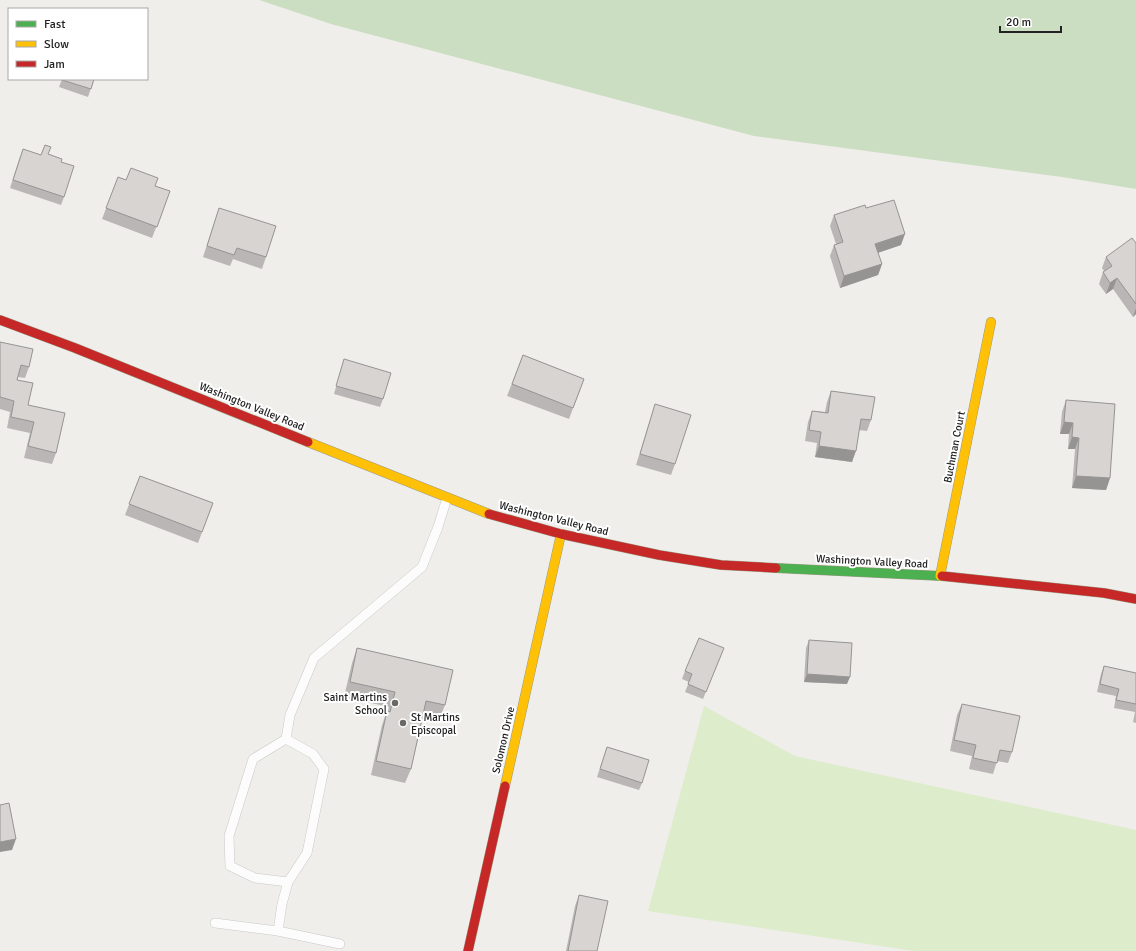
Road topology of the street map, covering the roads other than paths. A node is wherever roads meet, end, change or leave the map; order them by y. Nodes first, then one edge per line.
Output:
1 (0, 320) edge
2 (991, 322) dead end
3 (447, 498) junction
4 (561, 534) junction
5 (940, 576) junction
6 (1136, 599) edge
7 (286, 739) junction
8 (288, 882) junction
9 (214, 924) dead end
10 (278, 930) junction
11 (340, 944) dead end
12 (468, 951) edge

1 - 3 street, Washington Valley Road
2 - 5 street, Buchman Court
3 - 4 street, Washington Valley Road
3 - 7 lane
4 - 5 street, Washington Valley Road
4 - 12 street, Solomon Drive
5 - 6 street, Washington Valley Road
7 - 8 lane
7 - 8 lane
8 - 10 lane
9 - 10 lane
10 - 11 lane

